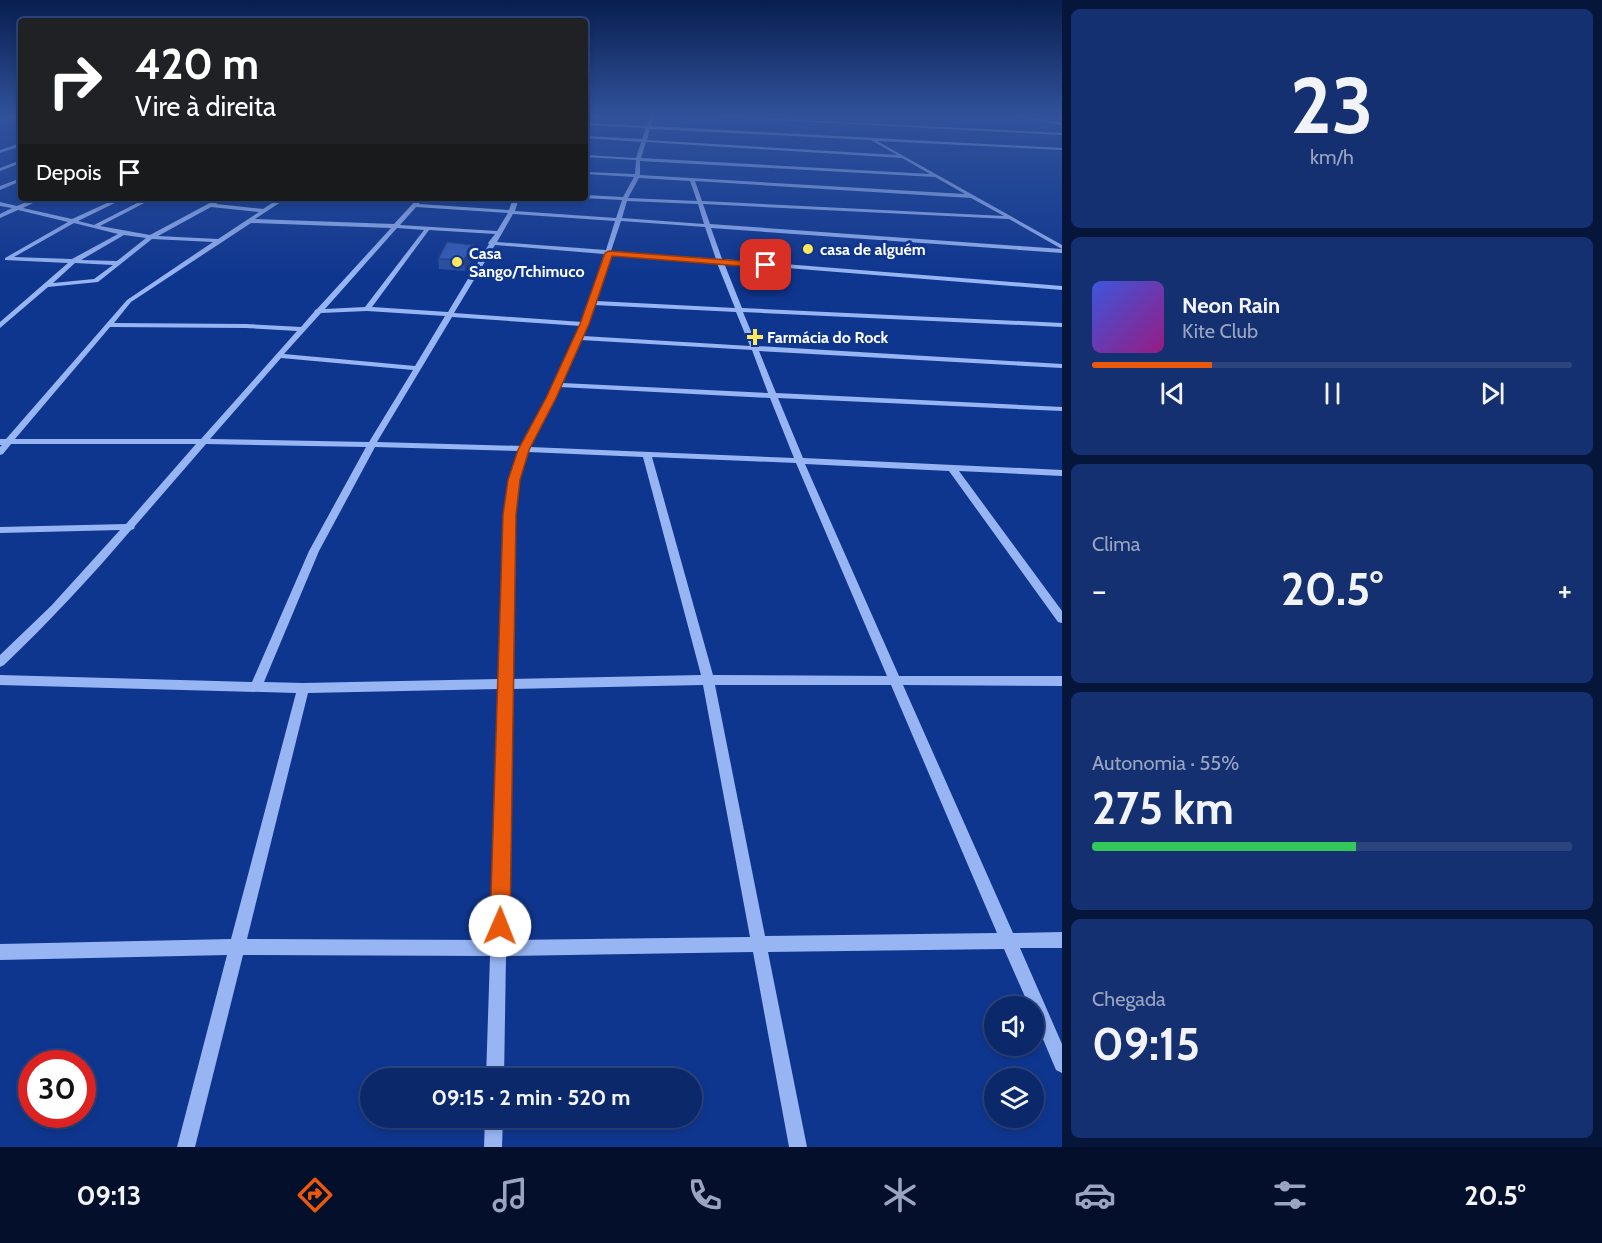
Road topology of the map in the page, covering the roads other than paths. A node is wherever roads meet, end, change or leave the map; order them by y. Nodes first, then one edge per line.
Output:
1 (637, 170) edge
2 (822, 170) edge
3 (924, 170) edge
4 (588, 173) edge
5 (637, 176) junction
6 (935, 176) junction
7 (18, 180) edge
8 (692, 180) junction
9 (0, 188) edge
10 (971, 196) junction
11 (588, 197) edge
12 (626, 199) junction
13 (33, 201) edge
14 (116, 201) edge
15 (145, 201) edge
16 (217, 201) edge
17 (280, 201) edge
18 (418, 201) edge
19 (515, 201) edge
20 (700, 203) junction
21 (0, 204) edge
22 (210, 205) junction
23 (414, 206) junction
24 (18, 208) junction
25 (265, 211) junction
26 (511, 213) junction
27 (0, 216) edge
28 (1008, 218) junction
29 (75, 220) junction
30 (251, 221) junction
31 (620, 221) junction
32 (96, 226) junction
33 (396, 226) junction
34 (707, 227) junction
35 (428, 228) junction
36 (123, 233) junction
37 (499, 233) junction
38 (152, 237) junction
39 (219, 242) junction
40 (491, 243) junction
41 (1062, 247) edge
42 (1062, 251) edge
43 (609, 253) junction
44 (3, 259) edge
45 (74, 261) junction
46 (720, 262) junction
47 (119, 263) junction
48 (47, 285) junction
49 (1062, 288) edge
50 (592, 303) junction
51 (367, 309) junction
52 (739, 309) junction
53 (317, 311) junction
54 (451, 314) junction
55 (585, 324) junction
56 (109, 325) junction
57 (1062, 325) edge
58 (0, 326) edge
59 (303, 329) junction
60 (578, 338) junction
61 (753, 348) junction
62 (279, 356) junction
63 (1062, 366) edge
64 (417, 368) junction
65 (557, 385) junction
66 (774, 397) junction
67 (1062, 410) edge
68 (204, 440) junction
69 (5, 442) edge
70 (373, 442) junction
71 (524, 450) junction
72 (0, 453) edge
73 (647, 455) junction
74 (799, 460) junction
75 (952, 468) junction
76 (1062, 472) edge
77 (131, 527) junction
78 (0, 530) edge
79 (1062, 619) edge
80 (0, 662) edge
81 (0, 680) edge
82 (708, 680) junction
83 (896, 680) junction
84 (1062, 681) edge
85 (506, 684) junction
86 (256, 687) junction
87 (303, 688) junction
88 (1062, 940) edge
89 (1009, 941) junction
90 (758, 945) junction
91 (238, 947) junction
92 (500, 948) junction
93 (0, 952) edge
94 (1062, 1064) edge
95 (495, 1068) edge
96 (494, 1128) edge
97 (186, 1147) edge
98 (493, 1147) edge
99 (798, 1147) edge

1 - 5 street
2 - 6 street
3 - 6 street
4 - 5 street
5 - 8 street
5 - 12 street
6 - 10 street
7 - 9 street
8 - 10 street
8 - 20 street
10 - 28 street
11 - 12 street
12 - 20 street
12 - 31 street
13 - 24 street
14 - 29 street
15 - 32 street
16 - 22 street
17 - 25 street
18 - 23 street
19 - 26 street
20 - 28 street
20 - 34 street
21 - 24 street
22 - 25 street
22 - 38 street
23 - 26 street
23 - 33 street
24 - 27 street
24 - 29 street
25 - 30 street
26 - 31 street
26 - 37 street
28 - 41 street
29 - 32 street
29 - 44 street
30 - 33 street
30 - 39 street
31 - 34 street
31 - 43 street
32 - 36 street
33 - 35 street
33 - 53 street
34 - 42 street
34 - 46 street
35 - 37 street
35 - 51 street
36 - 38 street
36 - 45 street
37 - 40 street
38 - 39 street
38 - 47 street
39 - 56 street
40 - 43 street
40 - 54 street
43 - 46 street
43 - 50 street
44 - 45 street
45 - 47 street
45 - 48 street
46 - 49 street
46 - 52 street
47 - 48 street
48 - 58 street
50 - 52 street
50 - 55 street
51 - 53 street
51 - 54 street
52 - 57 street
52 - 61 street
53 - 59 street
54 - 55 street
54 - 64 street
55 - 60 street
56 - 59 street
56 - 69 street
59 - 62 street
60 - 61 street
60 - 65 street
61 - 63 street
61 - 66 street
62 - 64 street
62 - 68 street
64 - 70 street
65 - 66 street
65 - 71 street
66 - 67 street
66 - 74 street
68 - 69 street
68 - 70 street
68 - 77 street
69 - 72 street
70 - 71 street
70 - 86 street
71 - 73 street
71 - 85 street
73 - 74 street
73 - 82 street
74 - 75 street
74 - 83 street
75 - 76 street
75 - 79 street
77 - 78 street
77 - 80 street
81 - 86 street
82 - 83 street
82 - 85 street
82 - 90 street
83 - 84 street
83 - 89 street
85 - 87 street
85 - 92 street
86 - 87 street
87 - 91 street
88 - 89 street
89 - 90 street
89 - 94 street
90 - 92 street
90 - 99 street
91 - 92 street
91 - 93 street
91 - 97 street
92 - 95 street
96 - 98 street

